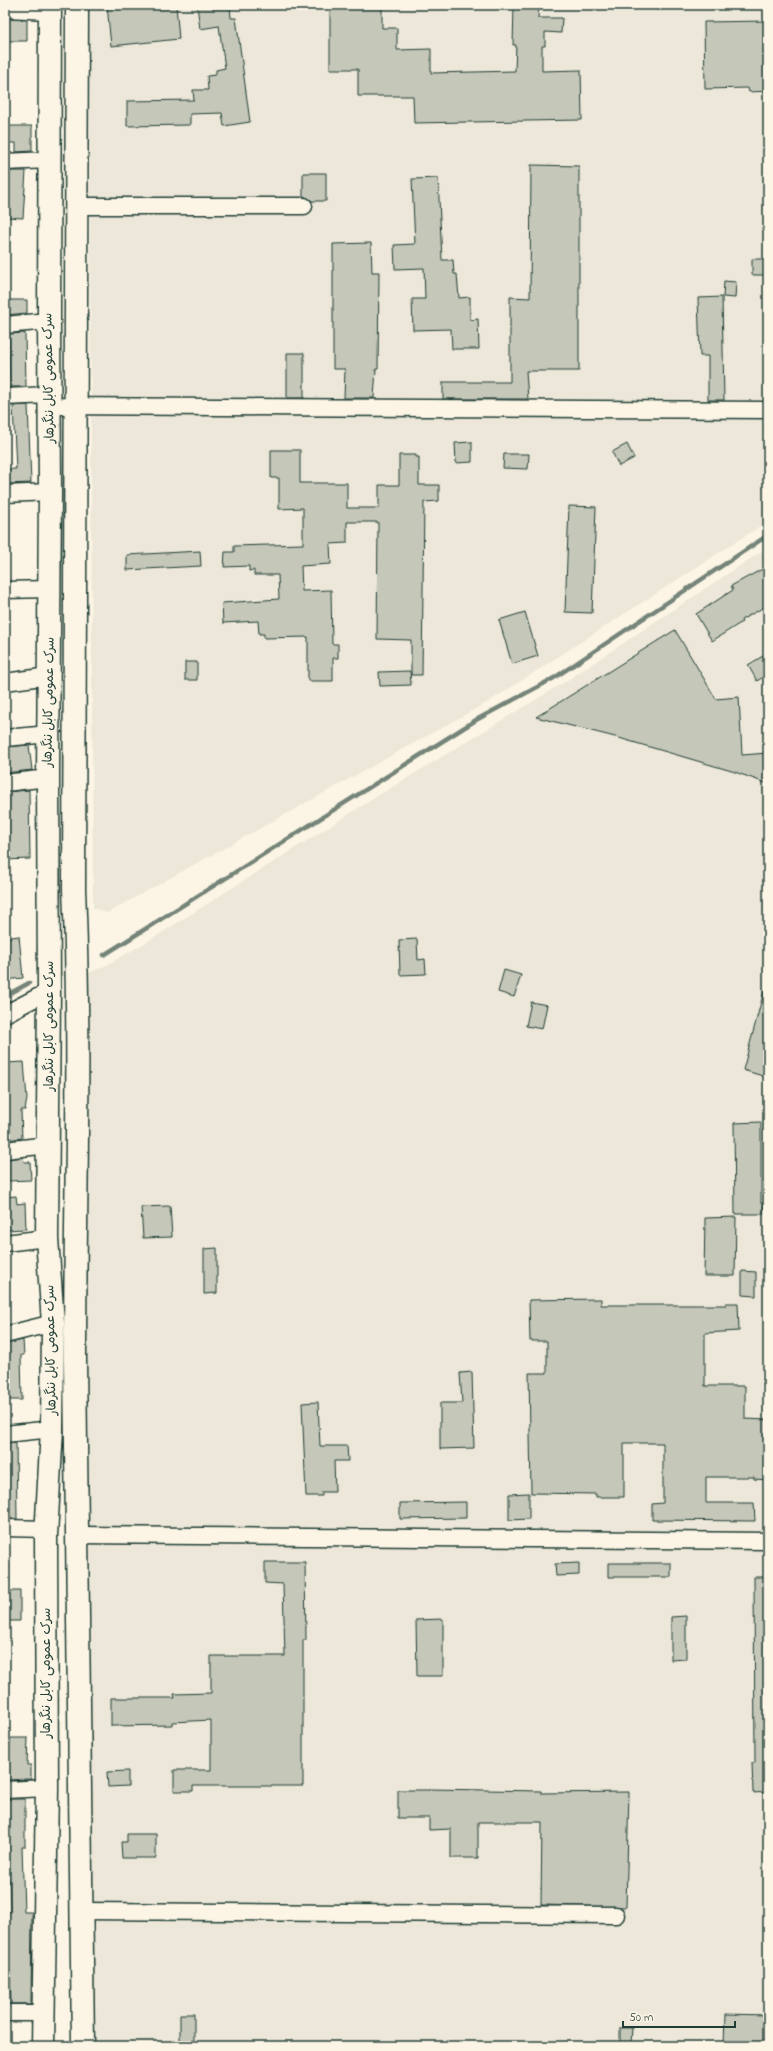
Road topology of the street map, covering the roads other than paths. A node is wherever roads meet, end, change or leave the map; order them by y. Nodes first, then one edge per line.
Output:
1 (77, 5) edge
2 (50, 8) edge
3 (5, 9) edge
4 (49, 160) junction
5 (5, 162) edge
6 (76, 206) junction
7 (304, 206) dead end
8 (49, 321) junction
9 (5, 325) edge
10 (5, 397) edge
11 (50, 401) junction
12 (76, 407) junction
13 (768, 410) edge
14 (50, 492) junction
15 (5, 494) edge
16 (50, 589) junction
17 (5, 590) edge
18 (49, 676) junction
19 (5, 682) edge
20 (49, 734) junction
21 (5, 738) edge
22 (48, 778) junction
23 (5, 783) edge
24 (49, 991) junction
25 (5, 1014) edge
26 (48, 1145) junction
27 (5, 1150) edge
28 (48, 1238) junction
29 (5, 1243) edge
30 (53, 1323) junction
31 (5, 1335) edge
32 (52, 1429) junction
33 (5, 1434) edge
34 (5, 1528) edge
35 (47, 1532) junction
36 (76, 1535) junction
37 (768, 1541) edge
38 (47, 1788) junction
39 (5, 1790) edge
40 (82, 1911) junction
41 (616, 1915) dead end
42 (5, 2013) edge
43 (43, 2013) junction
44 (43, 2046) edge
45 (83, 2046) edge

1 - 6 highway, سرک عمومی کابل ننگرهار
2 - 3 street
2 - 4 highway, سرک عمومی کابل ننگرهار
4 - 5 street
4 - 8 highway, سرک عمومی کابل ننگرهار
6 - 7 street
6 - 12 highway, سرک عمومی کابل ننگرهار
8 - 9 street
8 - 11 highway, سرک عمومی کابل ننگرهار
10 - 11 street
11 - 12 street
11 - 14 highway, سرک عمومی کابل ننگرهار
12 - 13 street
12 - 36 highway, سرک عمومی کابل ننگرهار
14 - 15 street
14 - 16 highway, سرک عمومی کابل ننگرهار
16 - 17 street
16 - 18 highway, سرک عمومی کابل ننگرهار
18 - 19 street
18 - 20 highway, سرک عمومی کابل ننگرهار
20 - 21 street
20 - 22 highway, سرک عمومی کابل ننگرهار
22 - 23 street
22 - 24 highway, سرک عمومی کابل ننگرهار
24 - 25 street
24 - 26 highway, سرک عمومی کابل ننگرهار
26 - 27 street
26 - 28 highway, سرک عمومی کابل ننگرهار
28 - 29 street
28 - 30 highway, سرک عمومی کابل ننگرهار
30 - 31 street
30 - 32 highway, سرک عمومی کابل ننگرهار
32 - 33 street
32 - 35 highway, سرک عمومی کابل ننگرهار
34 - 35 street
35 - 36 highway
35 - 38 highway, سرک عمومی کابل ننگرهار
36 - 37 street
36 - 40 highway, سرک عمومی کابل ننگرهار
38 - 39 street
38 - 43 highway, سرک عمومی کابل ننگرهار
40 - 41 street
40 - 45 highway, سرک عمومی کابل ننگرهار
42 - 43 street
43 - 44 highway, سرک عمومی کابل ننگرهار

